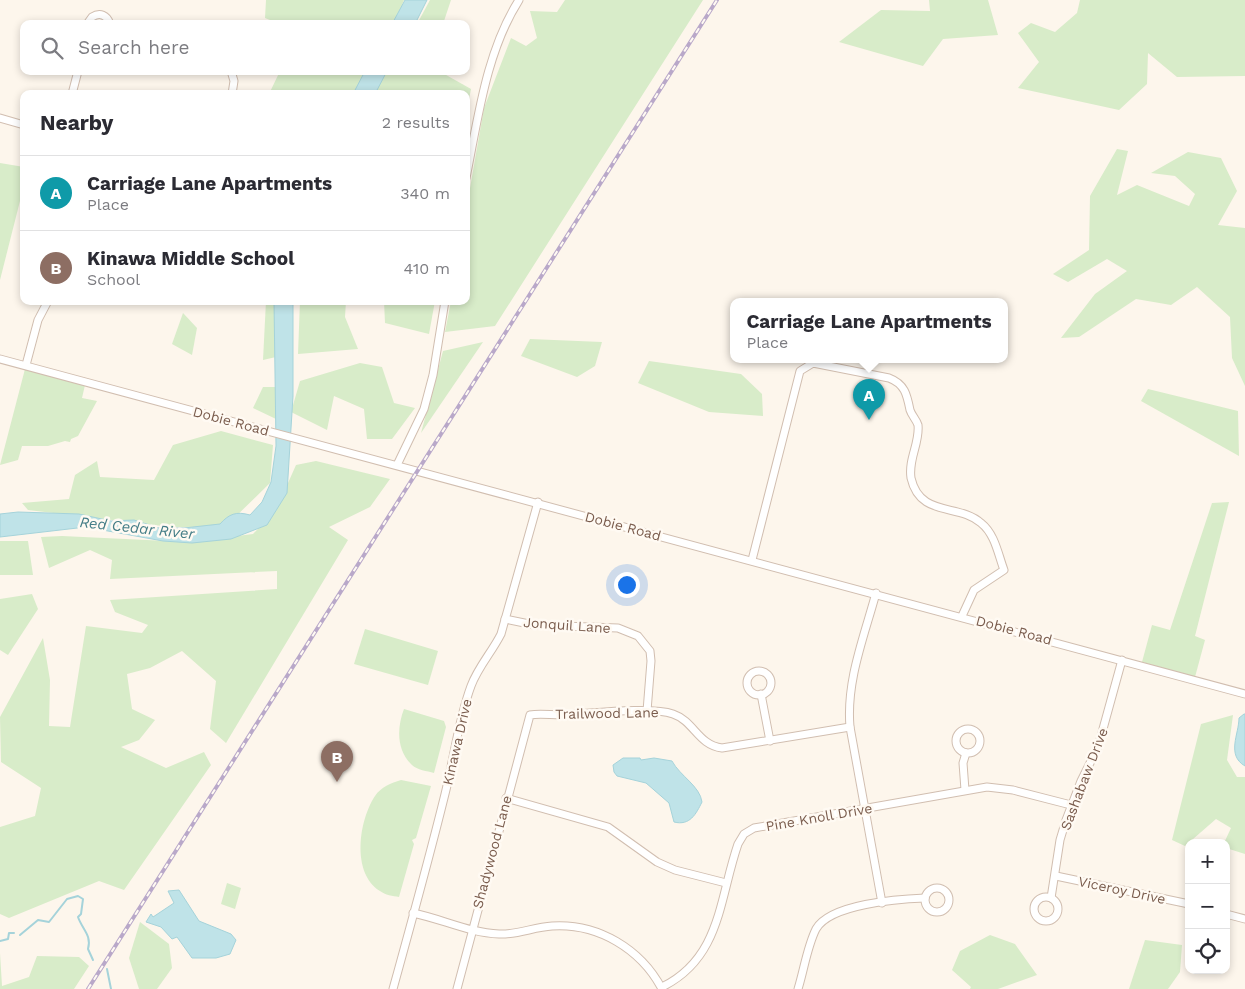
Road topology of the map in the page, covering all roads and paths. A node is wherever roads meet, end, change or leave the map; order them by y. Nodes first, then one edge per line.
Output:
1 (519, 0) edge
2 (90, 20) edge
3 (108, 20) edge
4 (77, 75) edge
5 (232, 75) edge
6 (73, 90) edge
7 (233, 90) edge
8 (0, 118) edge
9 (20, 124) edge
10 (470, 160) edge
11 (46, 305) edge
12 (444, 305) edge
13 (0, 358) edge
14 (26, 365) junction
15 (397, 466) junction
16 (538, 502) junction
17 (752, 560) junction
18 (876, 593) junction
19 (962, 616) junction
20 (505, 619) junction
21 (1122, 660) junction
22 (761, 694) dead end
23 (1245, 694) edge
24 (647, 711) junction
25 (530, 715) joint
26 (850, 727) junction
27 (770, 741) junction
28 (966, 753) dead end
29 (966, 790) junction
30 (506, 798) junction
31 (1071, 805) junction
32 (865, 808) junction
33 (1056, 876) junction
34 (726, 883) junction
35 (925, 898) dead end
36 (1051, 898) dead end
37 (882, 903) junction
38 (1185, 903) edge
39 (413, 913) junction
40 (1230, 915) edge
41 (1245, 919) edge
42 (471, 930) junction
43 (662, 988) edge
44 (393, 989) edge
45 (457, 989) edge
46 (798, 989) edge

1 - 10 street
2 - 3 street
4 - 6 street
5 - 7 street
8 - 9 street
11 - 14 street
12 - 15 street
13 - 14 street, Dobie Road
14 - 15 street, Dobie Road
15 - 16 street, Dobie Road
16 - 17 street, Dobie Road
16 - 20 street, Kinawa Drive
17 - 18 street, Dobie Road
17 - 19 street
18 - 19 street, Dobie Road
18 - 26 street
19 - 21 street, Dobie Road
20 - 24 street, Jonquil Lane
20 - 39 street, Kinawa Drive
21 - 23 street, Dobie Road
21 - 31 street, Sashabaw Drive
22 - 27 street
24 - 25 street, Trailwood Lane
24 - 27 street, Trailwood Lane
25 - 30 street, Shadywood Lane
26 - 27 street, Trailwood Lane
26 - 32 street
28 - 29 street
29 - 31 street, Pine Knoll Drive
29 - 32 street, Pine Knoll Drive
30 - 34 street
30 - 42 street, Shadywood Lane
31 - 33 street, Sashabaw Drive
32 - 34 street, Pine Knoll Drive
32 - 37 street
33 - 36 street, Sashabaw Drive
33 - 38 street, Viceroy Drive
34 - 43 street, Pine Knoll Drive
35 - 37 street
37 - 46 street
39 - 42 street
39 - 44 street, Kinawa Drive
40 - 41 street
42 - 43 street
42 - 45 street, Shadywood Lane

